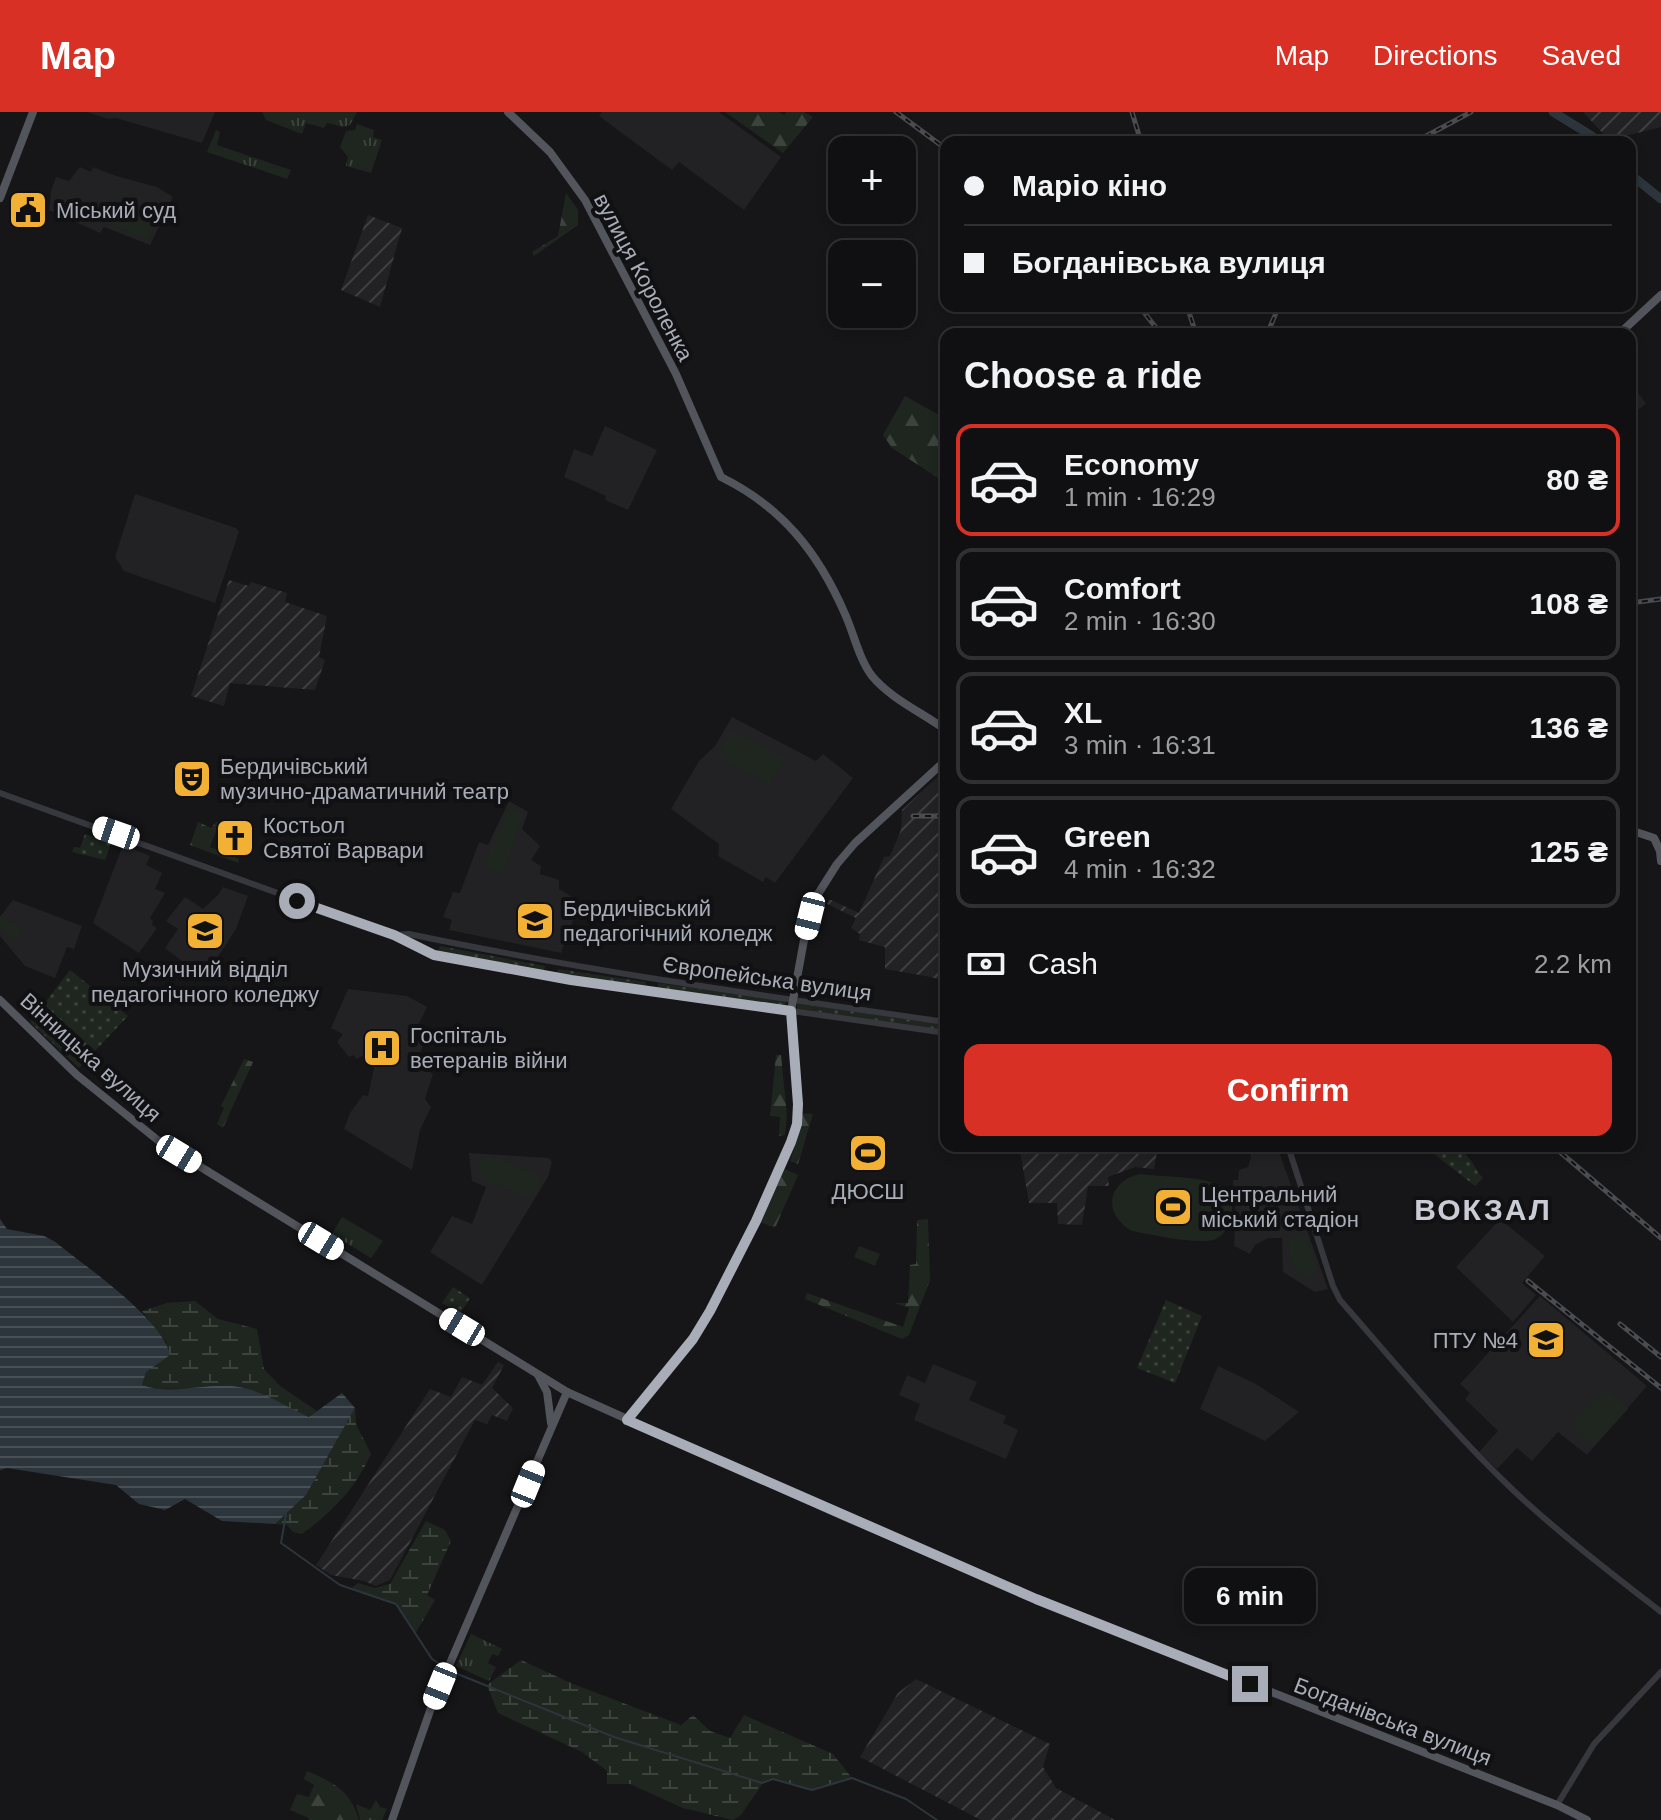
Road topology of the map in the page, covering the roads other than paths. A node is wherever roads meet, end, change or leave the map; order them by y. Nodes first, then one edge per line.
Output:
1 (33, 112) edge
2 (508, 112) edge
3 (0, 198) edge
4 (1661, 295) edge
5 (1625, 328) edge
6 (940, 726) edge
7 (940, 765) edge
8 (0, 793) edge
9 (1636, 831) edge
10 (1661, 861) edge
11 (394, 935) junction
12 (792, 999) junction
13 (0, 1000) edge
14 (791, 1011) junction
15 (940, 1021) edge
16 (940, 1032) edge
17 (1290, 1152) edge
18 (538, 1375) junction
19 (564, 1390) junction
20 (581, 1399) junction
21 (550, 1404) junction
22 (561, 1406) junction
23 (627, 1420) junction
24 (551, 1429) junction
25 (1661, 1612) edge
26 (1661, 1672) edge
27 (1557, 1805) junction
28 (392, 1820) edge
29 (1587, 1820) edge

1 - 3 main road
2 - 6 main road, вулиця Короленка
4 - 5 main road
7 - 12 main road
8 - 11 street, Європейська вулиця
9 - 10 main road
11 - 12 street, Європейська вулиця
11 - 14 street, Європейська вулиця
12 - 14 main road
12 - 15 street, Європейська вулиця
13 - 18 main road, Вінницька вулиця
14 - 16 street, Європейська вулиця
14 - 23 main road
17 - 25 street
18 - 19 main road, Вінницька вулиця
18 - 21 main road
19 - 20 main road, Богданівська вулиця
19 - 21 main road
19 - 22 main road
20 - 22 main road
20 - 23 main road, Богданівська вулиця
21 - 24 main road
22 - 24 main road
23 - 27 main road, Богданівська вулиця
24 - 28 main road
26 - 27 street
27 - 29 main road, Богданівська вулиця

